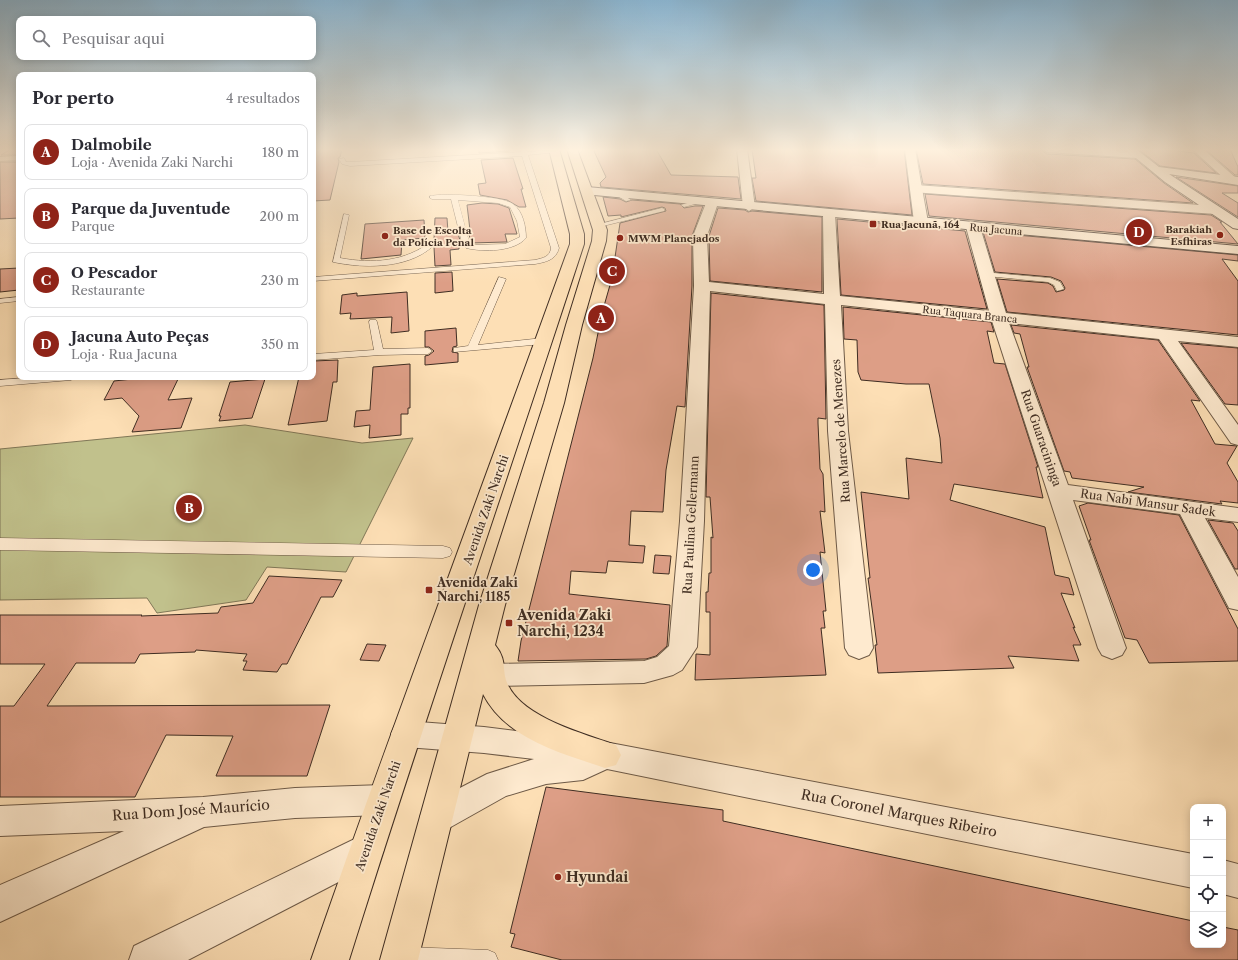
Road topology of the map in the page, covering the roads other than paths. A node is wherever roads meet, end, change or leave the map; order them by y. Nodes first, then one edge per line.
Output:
1 (538, 194) edge
2 (567, 194) edge
3 (588, 194) edge
4 (604, 194) edge
5 (747, 194) edge
6 (917, 194) edge
7 (984, 194) edge
8 (1192, 194) edge
9 (432, 197) dead end
10 (454, 198) junction
11 (697, 202) junction
12 (712, 203) junction
13 (684, 205) dead end
14 (749, 207) junction
15 (643, 208) dead end
16 (662, 210) dead end
17 (1215, 210) junction
18 (651, 213) junction
19 (829, 214) junction
20 (346, 215) dead end
21 (921, 222) junction
22 (599, 225) junction
23 (1238, 225) edge
24 (973, 227) junction
25 (434, 242) dead end
26 (1238, 250) edge
27 (986, 274) junction
28 (316, 278) edge
29 (502, 279) dead end
30 (702, 286) junction
31 (1060, 289) dead end
32 (16, 300) edge
33 (834, 300) junction
34 (0, 301) edge
35 (999, 317) junction
36 (373, 322) dead end
37 (1164, 334) junction
38 (543, 341) junction
39 (1238, 342) edge
40 (472, 348) junction
41 (457, 350) dead end
42 (428, 351) dead end
43 (380, 352) junction
44 (316, 357) edge
45 (35, 380) edge
46 (0, 383) edge
47 (1238, 439) edge
48 (1059, 491) junction
49 (1188, 508) junction
50 (1238, 515) edge
51 (0, 544) edge
52 (443, 552) dead end
53 (1238, 601) edge
54 (481, 646) junction
55 (859, 648) dead end
56 (1112, 648) dead end
57 (490, 675) junction
58 (406, 734) junction
59 (458, 738) junction
60 (605, 755) junction
61 (383, 800) junction
62 (202, 812) junction
63 (437, 817) junction
64 (0, 821) edge
65 (367, 849) junction
66 (1190, 871) edge
67 (1226, 879) edge
68 (1238, 881) edge
69 (0, 904) edge
70 (400, 958) edge
71 (148, 960) edge
72 (330, 960) edge
73 (488, 960) edge

1 - 28 lane
2 - 38 main road, Avenida Zaki Narchi
3 - 22 main road
4 - 11 street, Rua Jacuna
5 - 14 street
6 - 21 street
7 - 17 street
8 - 17 street
9 - 10 lane
10 - 10 lane
11 - 12 street, Rua Jacuna
11 - 13 lane
12 - 14 street, Rua Jacuna
12 - 30 street, Rua Paulina Gellermann
14 - 19 street, Rua Jacuna
15 - 18 lane
16 - 18 lane
17 - 23 street
18 - 22 lane
19 - 21 street, Rua Jacuna
19 - 33 street, Rua Marcelo de Menezes
20 - 25 lane
21 - 24 street, Rua Jacuna
22 - 54 main road
24 - 26 street, Rua Jacuna
24 - 27 street, Rua Guaracininga
27 - 31 lane
27 - 35 street, Rua Guaracininga
29 - 40 lane
30 - 33 street, Rua Taquara Branca
30 - 57 street, Rua Paulina Gellermann
32 - 34 lane
33 - 35 street, Rua Taquara Branca
33 - 55 street, Rua Marcelo de Menezes
35 - 37 street, Rua Taquara Branca
35 - 48 street, Rua Guaracininga
36 - 43 lane
37 - 39 street, Rua Taquara Branca
37 - 47 street
38 - 40 lane
38 - 58 main road, Avenida Zaki Narchi
40 - 41 lane
42 - 43 lane
43 - 44 lane
45 - 46 lane
48 - 49 street, Rua Nabi Mansur Sadek
48 - 56 street, Rua Guaracininga
49 - 50 street, Rua Nabi Mansur Sadek
49 - 53 street
51 - 52 street
54 - 57 main road
54 - 59 main road
57 - 60 main road
58 - 59 street, Rua Coronel Marques Ribeiro
58 - 61 main road, Avenida Zaki Narchi
59 - 60 street, Rua Coronel Marques Ribeiro
59 - 63 main road
60 - 63 street
60 - 66 street, Rua Coronel Marques Ribeiro
61 - 62 street, Rua Dom José Maurício
61 - 65 main road, Avenida Zaki Narchi
62 - 64 street, Rua Dom José Maurício
62 - 69 street
63 - 70 main road
65 - 71 street
65 - 72 main road, Avenida Zaki Narchi
67 - 68 street
70 - 73 lane

